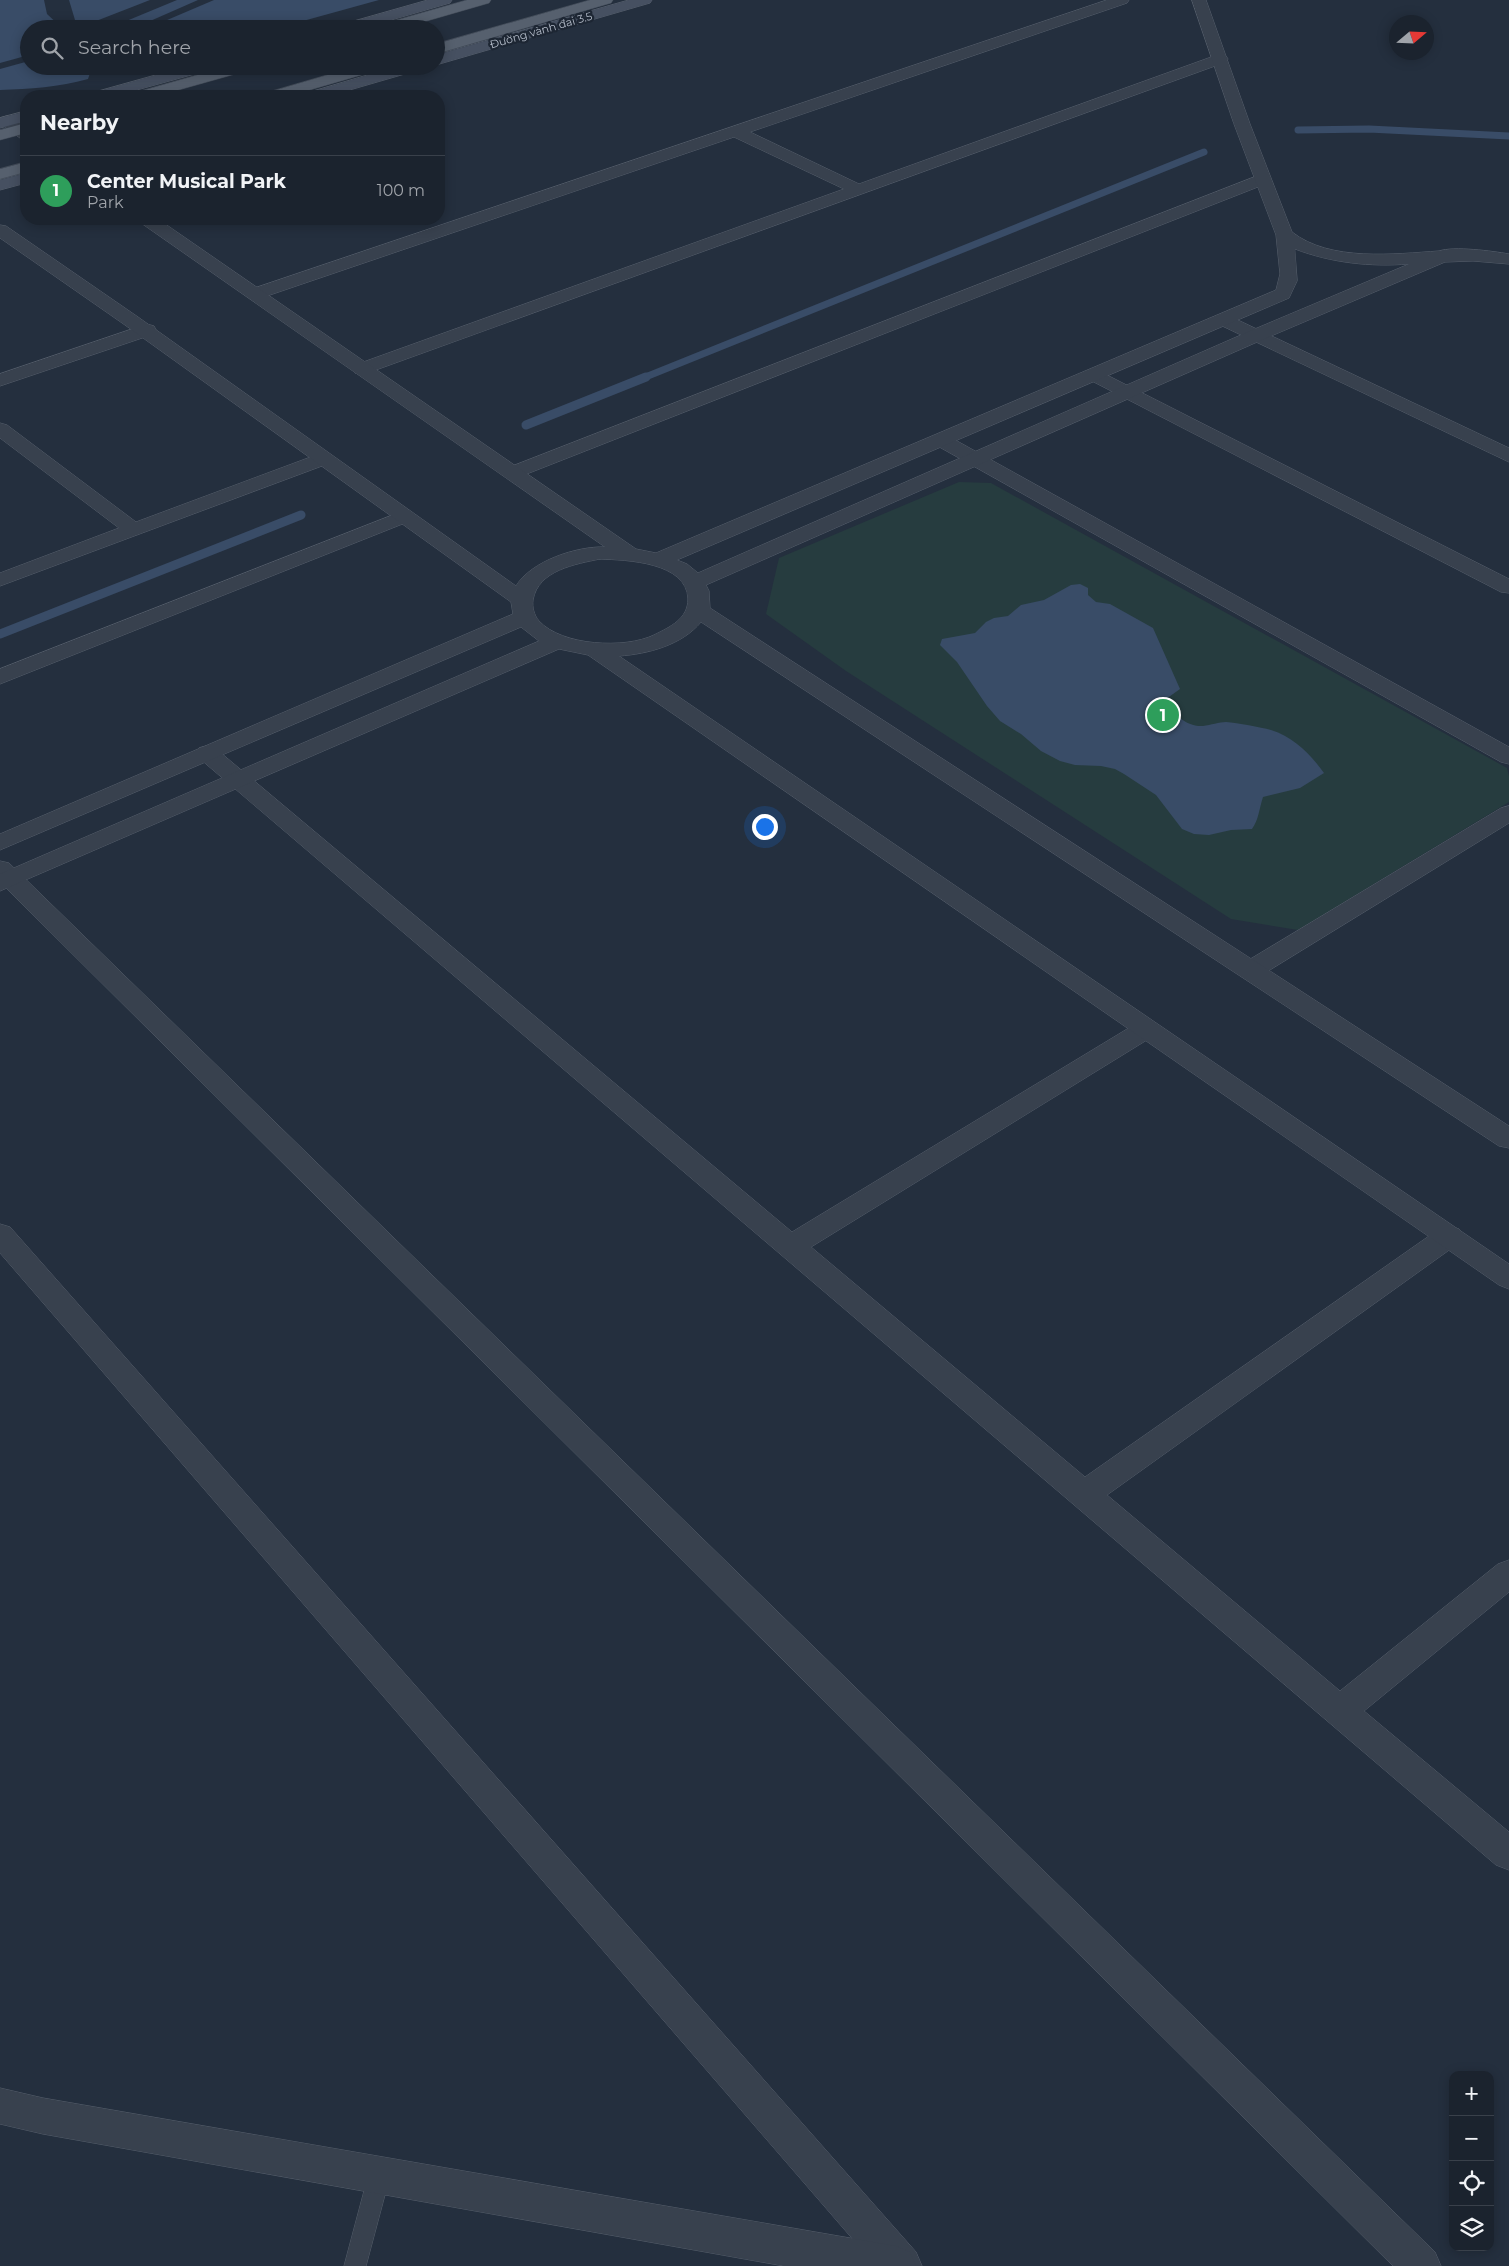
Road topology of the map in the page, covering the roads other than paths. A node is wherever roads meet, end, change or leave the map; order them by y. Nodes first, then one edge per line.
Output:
1 (446, 0) edge
2 (484, 0) edge
3 (606, 0) edge
4 (646, 0) edge
5 (1122, 0) edge
6 (1199, 0) edge
7 (374, 20) edge
8 (413, 20) edge
9 (445, 46) edge
10 (445, 57) edge
11 (1220, 59) junction
12 (174, 75) edge
13 (215, 75) edge
14 (345, 75) edge
15 (385, 75) edge
16 (120, 90) edge
17 (161, 90) edge
18 (293, 90) edge
19 (333, 90) edge
20 (735, 131) junction
21 (20, 169) edge
22 (0, 174) edge
23 (1262, 179) junction
24 (20, 180) edge
25 (0, 185) edge
26 (858, 190) junction
27 (156, 225) edge
28 (0, 230) edge
29 (1285, 235) junction
30 (1448, 254) junction
31 (1509, 259) edge
32 (255, 294) junction
33 (1225, 320) junction
34 (147, 330) junction
35 (1256, 335) junction
36 (362, 368) junction
37 (1095, 375) junction
38 (0, 380) edge
39 (1128, 392) junction
40 (0, 430) edge
41 (941, 440) junction
42 (1509, 456) edge
43 (323, 459) junction
44 (975, 459) junction
45 (512, 472) junction
46 (403, 517) junction
47 (134, 530) junction
48 (628, 553) junction
49 (658, 560) junction
50 (0, 580) edge
51 (694, 583) junction
52 (1509, 587) edge
53 (524, 609) junction
54 (698, 610) junction
55 (558, 641) junction
56 (593, 648) junction
57 (0, 677) edge
58 (207, 754) junction
59 (1509, 757) edge
60 (238, 779) junction
61 (1509, 813) edge
62 (0, 843) edge
63 (3, 877) edge
64 (1251, 970) junction
65 (1146, 1029) junction
66 (1509, 1139) edge
67 (0, 1234) edge
68 (1449, 1236) junction
69 (791, 1246) junction
70 (1509, 1278) edge
71 (1084, 1495) junction
72 (1509, 1573) edge
73 (1340, 1711) junction
74 (1509, 1854) edge
75 (0, 2106) edge
76 (379, 2176) junction
77 (355, 2266) edge
78 (896, 2266) edge
79 (902, 2266) edge
80 (1421, 2266) edge

1 - 7 main road
2 - 8 main road
3 - 9 main road, Đường vành đai 3.5
4 - 10 main road, Đường vành đai 3.5
5 - 20 street
6 - 11 street
11 - 23 street
11 - 26 street
12 - 16 main road
13 - 17 main road
14 - 18 main road
15 - 19 main road
20 - 26 street
20 - 32 street
21 - 22 main road
23 - 29 street
23 - 45 street
24 - 25 main road
26 - 36 street
27 - 32 street
28 - 34 street
29 - 30 street
29 - 33 street
30 - 31 street
30 - 35 street
32 - 36 street
33 - 35 street
33 - 37 street
34 - 38 street
34 - 43 street
35 - 39 street
35 - 42 street
36 - 45 street
37 - 39 street
37 - 41 street
39 - 44 street
39 - 52 street
40 - 47 street
41 - 44 street
41 - 49 street
43 - 46 street
43 - 47 street
44 - 51 street
44 - 59 street
45 - 48 street
46 - 53 street
46 - 57 street
47 - 50 street
48 - 49 street
48 - 53 street
49 - 51 street
51 - 54 street
53 - 55 street
53 - 58 street
54 - 56 street
54 - 64 street
55 - 56 street
55 - 60 street
56 - 65 street
58 - 60 street
58 - 62 street
60 - 63 street
60 - 69 street
61 - 64 street
63 - 80 street
64 - 66 street
65 - 68 street
65 - 69 street
67 - 79 street
68 - 70 street
68 - 71 street
69 - 71 street
71 - 73 street
72 - 73 street
73 - 74 street
75 - 76 street
76 - 77 lane
76 - 78 street

